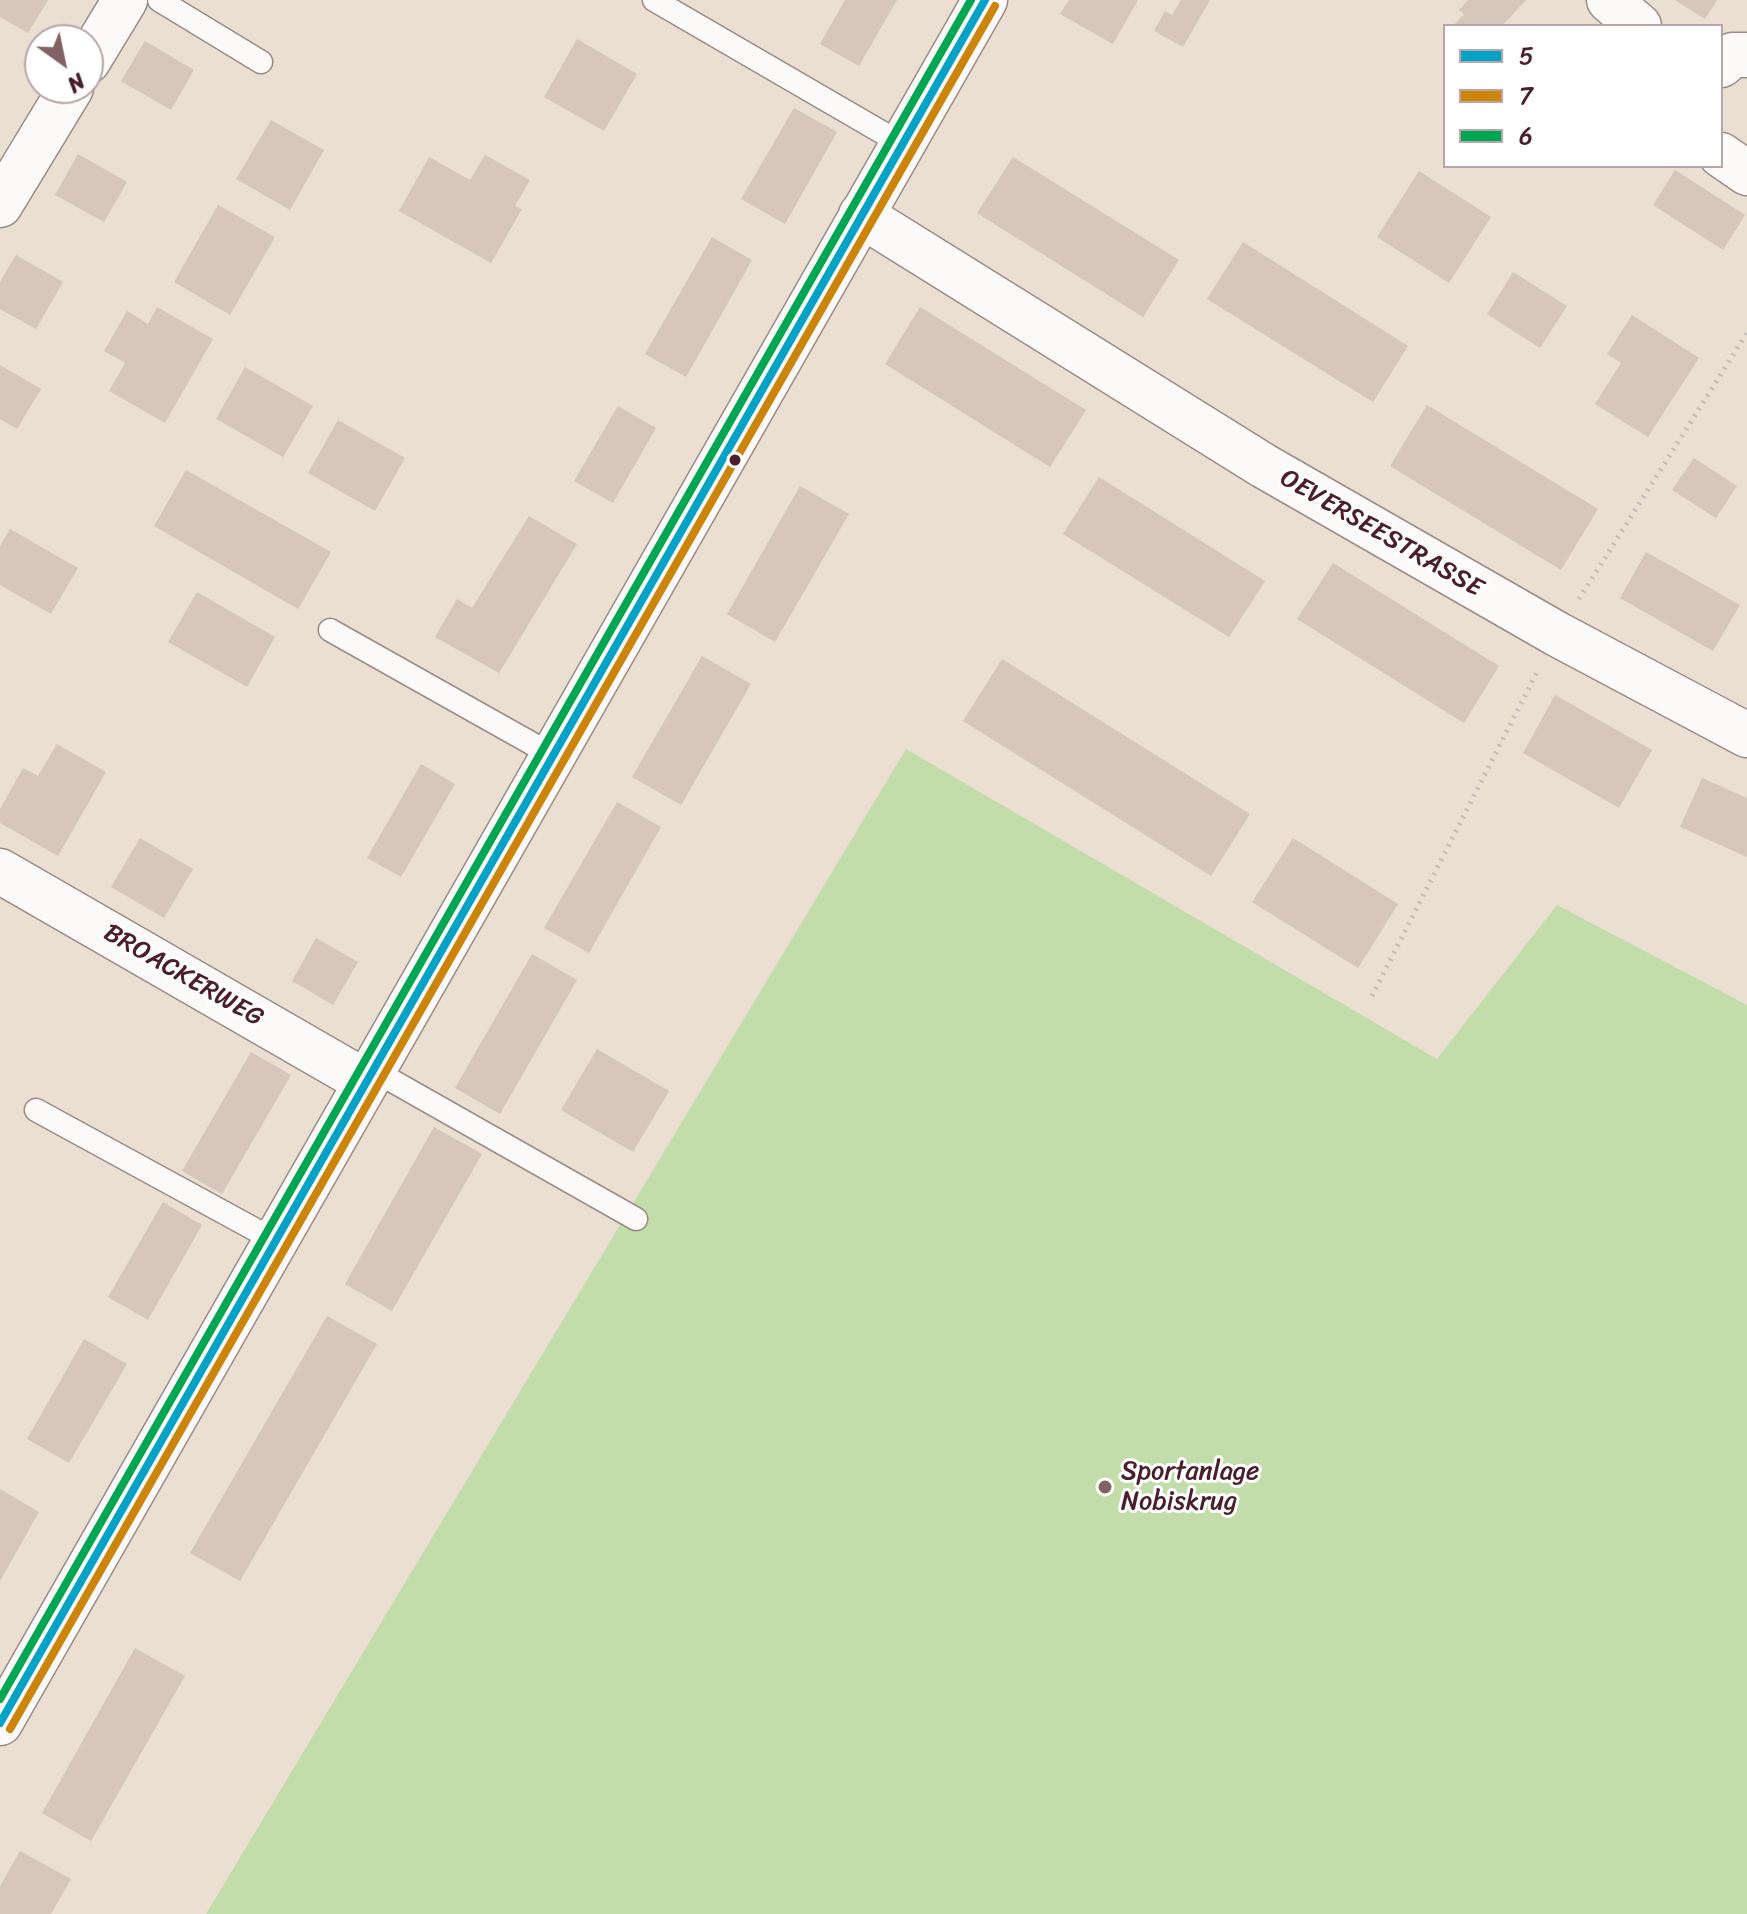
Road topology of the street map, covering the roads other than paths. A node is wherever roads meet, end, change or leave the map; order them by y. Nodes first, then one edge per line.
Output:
1 (125, 0) edge
2 (159, 0) edge
3 (654, 0) edge
4 (985, 0) edge
5 (1609, 0) edge
6 (1637, 24) edge
7 (104, 35) edge
8 (1747, 55) edge
9 (261, 62) dead end
10 (1723, 63) edge
11 (61, 104) edge
12 (902, 144) junction
13 (1723, 156) edge
14 (1747, 173) edge
15 (0, 205) edge
16 (861, 215) junction
17 (330, 630) dead end
18 (1747, 735) edge
19 (554, 756) junction
20 (0, 871) edge
21 (370, 1076) junction
22 (36, 1110) dead end
23 (636, 1219) dead end
24 (276, 1241) junction
25 (0, 1723) edge

1 - 7 street
2 - 9 lane
3 - 12 lane
4 - 12 street
5 - 6 street
8 - 10 street
11 - 15 street
12 - 16 street
13 - 14 street
16 - 18 street, OEVERSEESTRASSE
16 - 19 street
17 - 19 lane
19 - 21 street
20 - 21 street, BROACKERWEG
21 - 23 lane
21 - 24 street
22 - 24 lane
24 - 25 street

